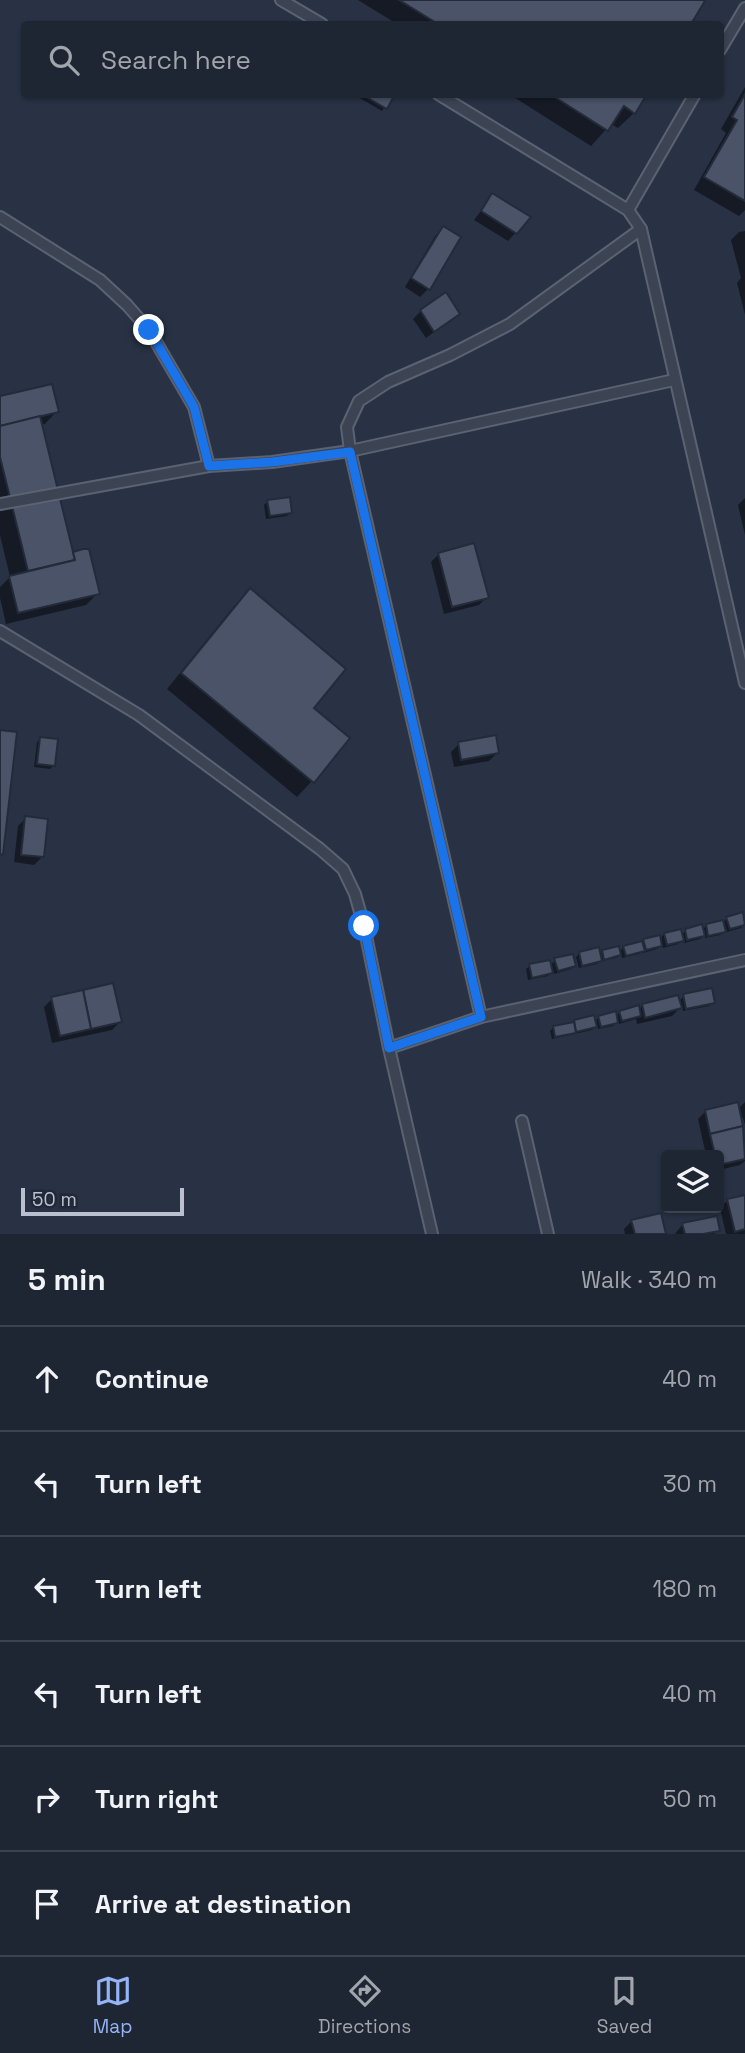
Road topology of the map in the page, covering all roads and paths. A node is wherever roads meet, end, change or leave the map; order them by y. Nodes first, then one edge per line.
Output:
1 (281, 0) edge
2 (745, 8) edge
3 (317, 21) edge
4 (724, 44) edge
5 (445, 98) edge
6 (693, 98) edge
7 (628, 210) junction
8 (0, 217) edge
9 (641, 229) junction
10 (674, 380) junction
11 (350, 452) junction
12 (209, 466) junction
13 (0, 504) edge
14 (0, 631) edge
15 (745, 683) edge
16 (745, 960) edge
17 (481, 1017) junction
18 (389, 1048) junction
19 (522, 1121) dead end
20 (432, 1234) edge
21 (548, 1234) edge

1 - 3 lane
2 - 4 lane
5 - 7 lane
6 - 7 lane
7 - 9 lane
8 - 12 lane
9 - 10 lane
9 - 11 lane
10 - 11 lane
10 - 15 lane
11 - 12 lane
11 - 17 lane
12 - 13 lane
14 - 18 lane
16 - 17 lane
17 - 18 lane
18 - 20 lane
19 - 21 lane

